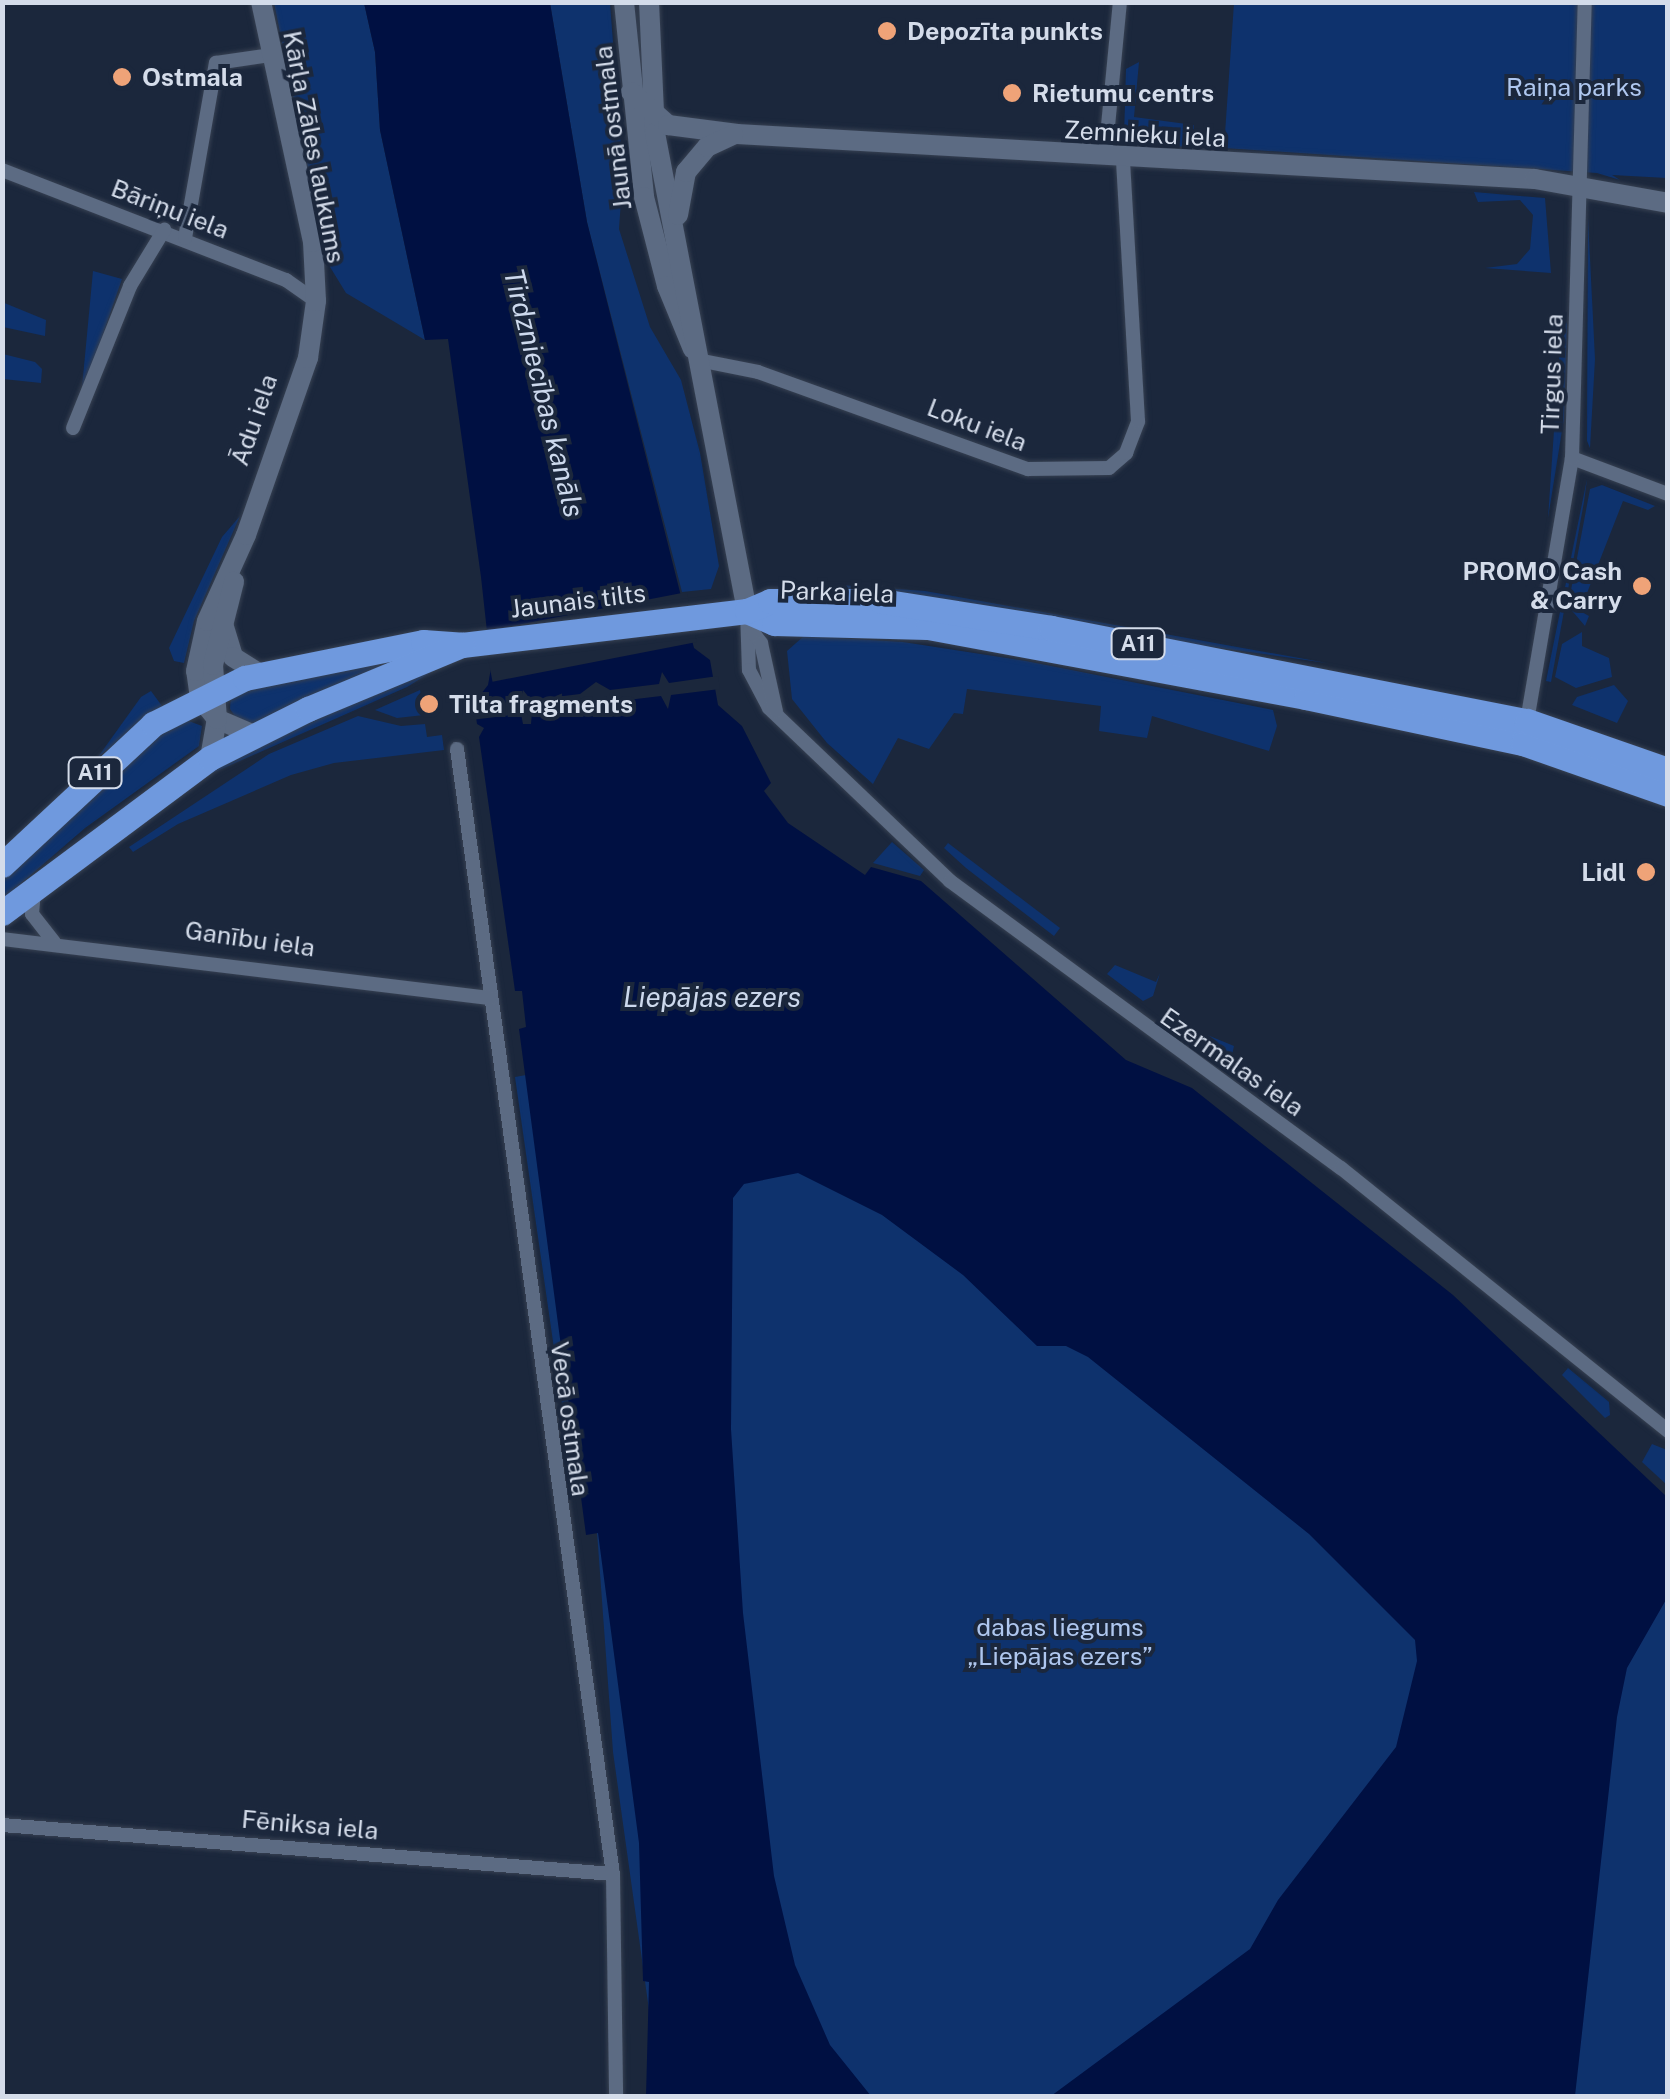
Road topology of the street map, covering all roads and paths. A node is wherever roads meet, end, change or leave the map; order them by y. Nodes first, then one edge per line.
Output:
1 (261, 2) edge
2 (624, 2) edge
3 (649, 2) edge
4 (1120, 2) edge
5 (1585, 2) edge
6 (271, 55) junction
7 (631, 92) junction
8 (654, 112) junction
9 (737, 134) junction
10 (1114, 158) junction
11 (2, 170) edge
12 (1578, 183) junction
13 (1668, 204) edge
14 (164, 230) junction
15 (186, 238) junction
16 (681, 257) junction
17 (316, 301) junction
18 (698, 360) junction
19 (73, 428) dead end
20 (1572, 458) junction
21 (1668, 494) edge
22 (238, 556) junction
23 (225, 614) junction
24 (748, 620) junction
25 (462, 645) junction
26 (260, 674) junction
27 (207, 695) junction
28 (217, 719) junction
29 (1525, 732) junction
30 (254, 736) junction
31 (456, 750) dead end
32 (210, 758) junction
33 (1668, 770) edge
34 (1668, 794) edge
35 (2, 864) edge
36 (34, 886) junction
37 (2, 913) edge
38 (2, 939) edge
39 (54, 942) junction
40 (490, 998) junction
41 (1668, 1431) edge
42 (2, 1825) edge
43 (613, 1874) junction
44 (616, 2096) edge

1 - 6 main road, Kārļa Zāles laukums
2 - 7 main road, Jaunā ostmala
3 - 8 main road, Jaunā ostmala
4 - 10 street
5 - 12 street, Tirgus iela
6 - 15 street
6 - 17 main road, Kārļa Zāles laukums
7 - 8 main road, Zemnieku iela
7 - 18 main road, Jaunā ostmala
8 - 9 main road, Zemnieku iela
8 - 16 main road, Jaunā ostmala
9 - 10 main road, Zemnieku iela
9 - 16 main road
10 - 12 main road, Zemnieku iela
10 - 18 street, Loku iela
11 - 14 street, Bāriņu iela
12 - 13 main road, Zemnieku iela
12 - 20 street, Tirgus iela
14 - 15 street, Bāriņu iela
14 - 19 street
15 - 17 street, Bāriņu iela
16 - 18 main road, Jaunā ostmala
17 - 22 main road, Ādu iela
18 - 24 main road, Jaunā ostmala
20 - 21 street
20 - 29 street, Tirgus iela
22 - 23 main road, Ādu iela
22 - 27 main road, Ādu iela
23 - 26 main road
23 - 27 main road, Ādu iela
24 - 25 highway, Jaunais tilts / A11
24 - 29 highway, Parka iela / A11
24 - 41 street, Ezermalas iela
25 - 26 highway, A11
25 - 30 highway, A11
26 - 27 highway, A11
27 - 28 main road, Ādu iela
27 - 35 highway, A11
28 - 30 main road
28 - 32 main road, Ādu iela
29 - 33 highway, Parka iela / A11
29 - 34 highway, Parka iela / A11
30 - 32 highway, A11
31 - 40 street, Vecā ostmala
32 - 36 highway, A11
36 - 37 highway, A11
36 - 39 street
38 - 39 street, Ganību iela
39 - 40 street, Ganību iela
40 - 43 street, Vecā ostmala
42 - 43 street, Fēniksa iela
43 - 44 street, Vecā ostmala

